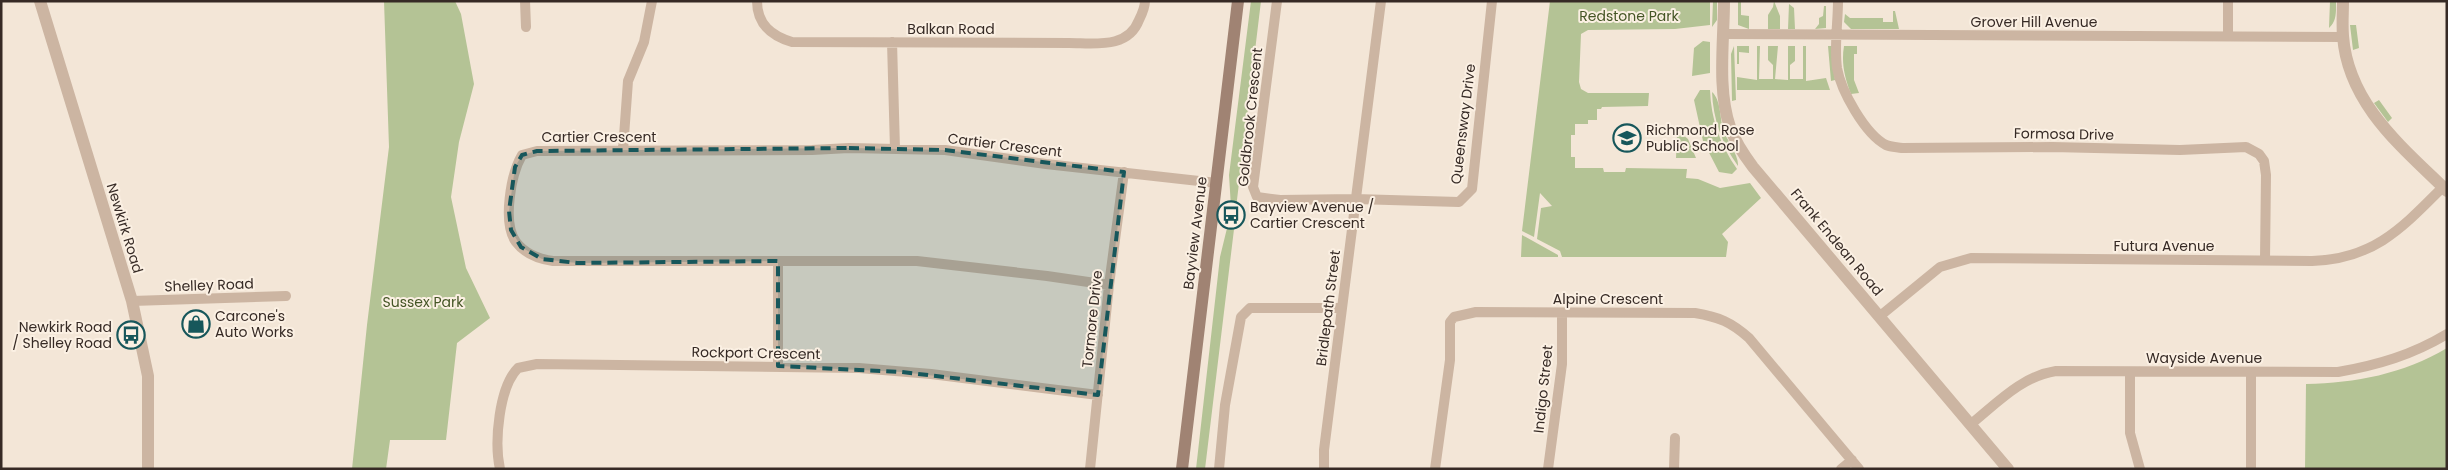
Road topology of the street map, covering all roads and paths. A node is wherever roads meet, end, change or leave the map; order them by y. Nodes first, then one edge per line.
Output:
1 (40, 1) edge
2 (526, 1) edge
3 (652, 1) edge
4 (757, 1) edge
5 (1145, 1) edge
6 (1238, 1) edge
7 (1277, 1) edge
8 (1382, 1) edge
9 (1492, 1) edge
10 (1724, 1) edge
11 (1838, 1) edge
12 (2228, 1) edge
13 (2343, 1) edge
14 (526, 27) dead end
15 (1724, 34) junction
16 (1838, 34) junction
17 (2228, 36) junction
18 (2343, 37) junction
19 (892, 42) junction
20 (895, 149) junction
21 (623, 150) junction
22 (1124, 172) junction
23 (1217, 183) junction
24 (2445, 189) edge
25 (1355, 199) junction
26 (778, 260) junction
27 (2265, 260) junction
28 (1109, 285) junction
29 (286, 296) dead end
30 (132, 301) junction
31 (1341, 308) junction
32 (1562, 313) junction
33 (1880, 316) junction
34 (2447, 334) edge
35 (778, 366) junction
36 (2130, 372) junction
37 (2251, 372) junction
38 (1098, 395) junction
39 (1971, 424) junction
40 (1675, 438) dead end
41 (1852, 460) junction
42 (148, 469) edge
43 (500, 469) edge
44 (1090, 469) edge
45 (1182, 469) edge
46 (1219, 469) edge
47 (1324, 469) edge
48 (1435, 469) edge
49 (1548, 469) edge
50 (1674, 469) edge
51 (1841, 469) edge
52 (1859, 469) edge
53 (2008, 469) edge
54 (2140, 469) edge
55 (2251, 469) edge

1 - 30 street, Newkirk Road
2 - 14 street
3 - 21 street
4 - 19 street, Balkan Road
5 - 19 street, Balkan Road
6 - 23 main road, Bayview Avenue
7 - 25 street, Goldbrook Crescent
8 - 25 street, Bridlepath Street
9 - 25 street, Queensway Drive
10 - 15 street, Frank Endean Road
11 - 16 street, Formosa Drive
12 - 17 street
13 - 18 street
15 - 16 street, Grover Hill Avenue
15 - 33 street, Frank Endean Road
16 - 17 street, Grover Hill Avenue
16 - 27 street, Formosa Drive
17 - 18 street, Grover Hill Avenue
18 - 24 street
19 - 20 street
20 - 21 street, Cartier Crescent
20 - 22 street, Cartier Crescent
21 - 26 street, Cartier Crescent
22 - 23 street, Cartier Crescent
22 - 28 street, Tormore Drive
23 - 45 main road, Bayview Avenue
24 - 27 street, Futura Avenue
25 - 31 street, Bridlepath Street
26 - 28 street, Cartier Crescent
26 - 35 street
27 - 33 street, Futura Avenue
28 - 38 street, Tormore Drive
29 - 30 street, Shelley Road
30 - 42 street, Newkirk Road
31 - 46 street
31 - 47 street, Bridlepath Street
32 - 41 street, Alpine Crescent
32 - 48 street, Alpine Crescent
32 - 49 street, Indigo Street
33 - 39 street, Frank Endean Road
34 - 37 street, Wayside Avenue
35 - 38 street, Rockport Crescent
35 - 43 street, Rockport Crescent
36 - 37 street, Wayside Avenue
36 - 39 street, Wayside Avenue
36 - 54 street
37 - 55 street
38 - 44 street, Tormore Drive
39 - 53 street, Frank Endean Road
40 - 50 street
41 - 51 street
41 - 52 street, Alpine Crescent

